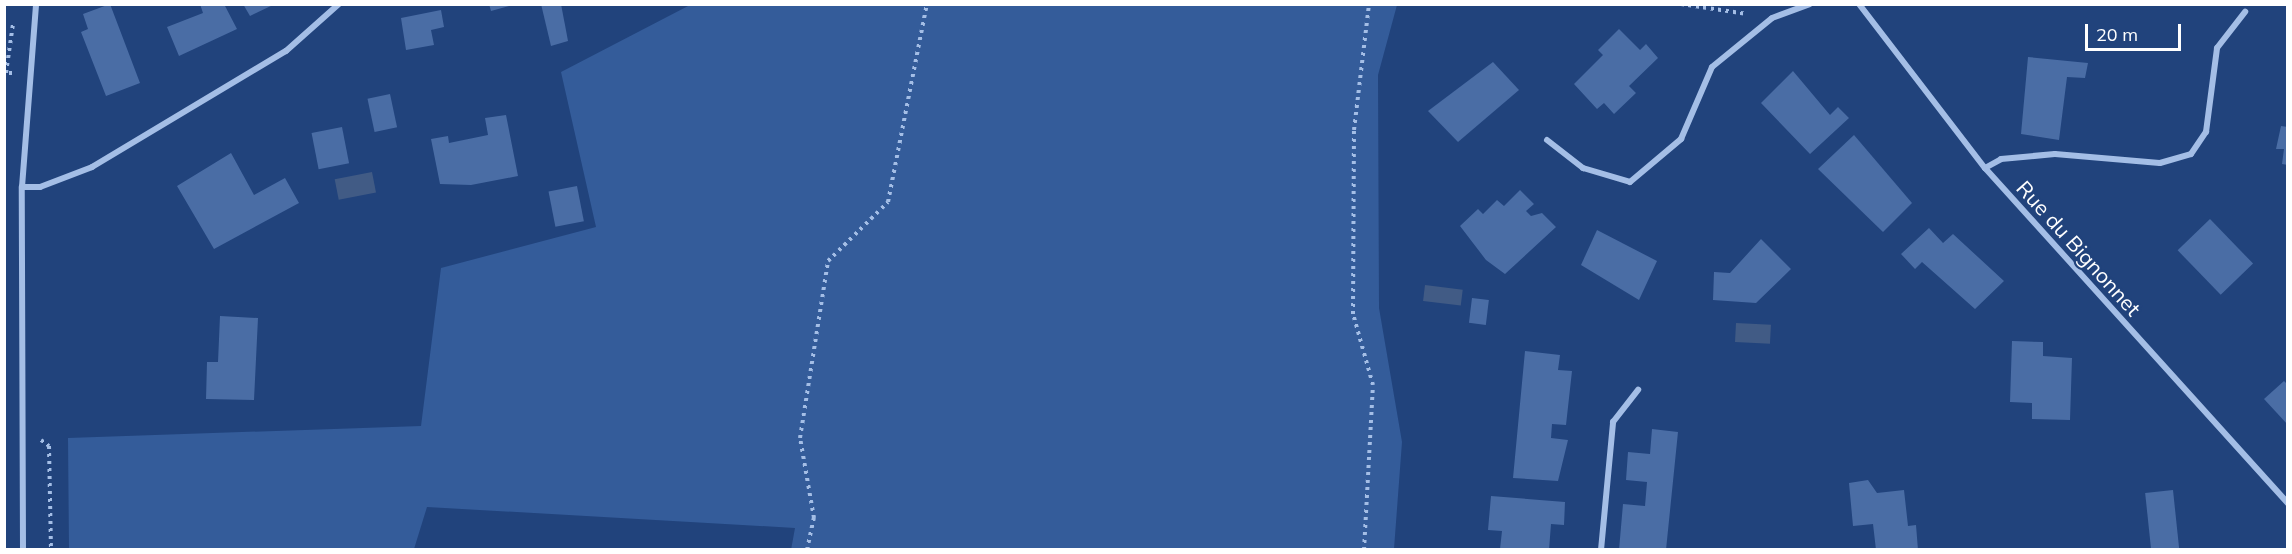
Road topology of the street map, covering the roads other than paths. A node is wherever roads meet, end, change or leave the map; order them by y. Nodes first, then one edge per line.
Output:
1 (36, 4) edge
2 (339, 4) edge
3 (1810, 4) edge
4 (1859, 4) edge
5 (2245, 12) dead end
6 (1547, 140) dead end
7 (1985, 168) junction
8 (22, 187) junction
9 (1638, 390) dead end
10 (2288, 503) edge
11 (24, 549) edge
12 (1601, 549) edge

1 - 8 street
2 - 8 street
3 - 6 street
4 - 7 street, Rue du Bignonnet
5 - 7 street
7 - 10 street, Rue du Bignonnet
8 - 11 street
9 - 12 street

